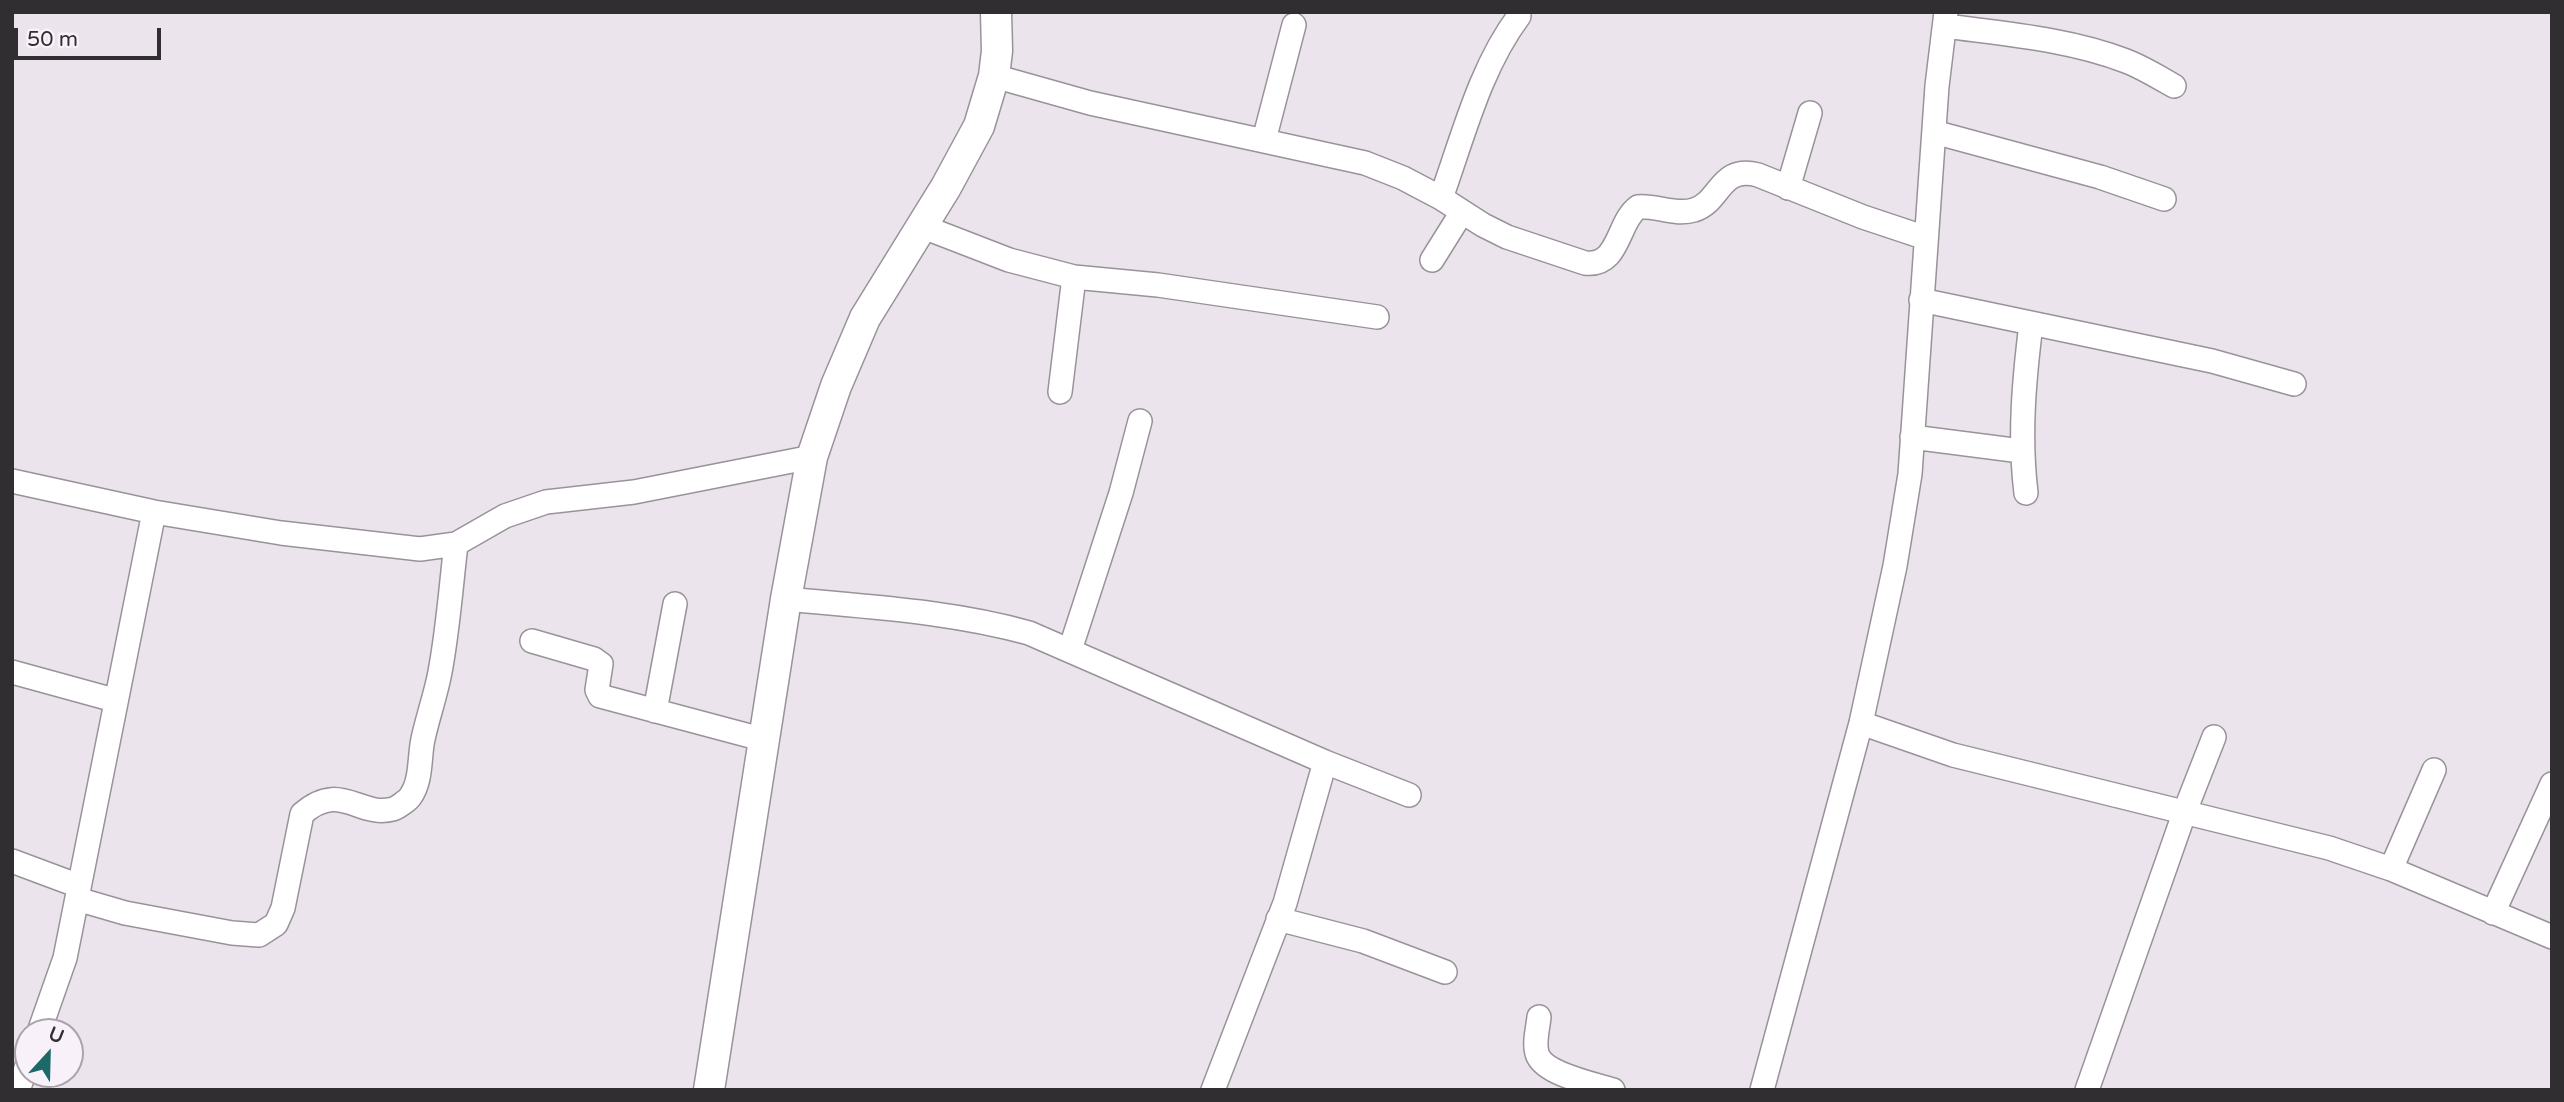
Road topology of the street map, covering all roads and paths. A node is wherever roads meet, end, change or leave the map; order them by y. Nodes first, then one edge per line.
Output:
1 (996, 12) edge
2 (1519, 16) dead end
3 (1946, 19) edge
4 (1294, 25) dead end
5 (994, 76) junction
6 (2174, 86) dead end
7 (1810, 114) dead end
8 (1934, 132) junction
9 (1264, 140) junction
10 (1788, 188) junction
11 (1441, 198) junction
12 (2164, 199) dead end
13 (1462, 212) junction
14 (921, 226) junction
15 (1926, 239) junction
16 (1432, 260) dead end
17 (1074, 277) junction
18 (1921, 300) junction
19 (1377, 317) dead end
20 (2031, 324) junction
21 (2294, 384) dead end
22 (1060, 392) dead end
23 (1140, 421) dead end
24 (1912, 437) junction
25 (2021, 451) junction
26 (811, 457) junction
27 (12, 481) edge
28 (2026, 493) dead end
29 (153, 512) junction
30 (456, 544) junction
31 (786, 598) junction
32 (675, 604) dead end
33 (532, 641) dead end
34 (1070, 650) junction
35 (12, 672) edge
36 (114, 700) junction
37 (655, 711) junction
38 (1861, 723) junction
39 (2214, 737) dead end
40 (765, 740) junction
41 (1325, 762) junction
42 (2434, 770) dead end
43 (2552, 784) edge
44 (1409, 794) dead end
45 (2185, 811) junction
46 (12, 861) edge
47 (2391, 869) junction
48 (78, 892) junction
49 (2493, 913) junction
50 (1278, 919) junction
51 (2552, 937) edge
52 (1445, 972) dead end
53 (1539, 1017) dead end
54 (44, 1018) edge
55 (709, 1090) edge
56 (1213, 1090) edge
57 (1613, 1090) edge
58 (1762, 1090) edge
59 (2087, 1090) edge

1 - 5 main road
2 - 11 street
3 - 6 street
3 - 8 street
4 - 9 street
5 - 9 street
5 - 14 main road
7 - 10 street
8 - 12 street
8 - 15 street
9 - 11 street
10 - 13 street
10 - 15 street
11 - 13 street
13 - 16 street
14 - 17 street
14 - 26 main road
15 - 18 street
17 - 19 street
17 - 22 street
18 - 20 street
18 - 24 street
20 - 21 street
20 - 25 street
23 - 34 street
24 - 25 street
24 - 38 street
25 - 28 street
26 - 30 street
26 - 31 main road
27 - 29 street
29 - 30 street
29 - 36 street
30 - 48 street
31 - 34 street
31 - 40 main road
32 - 37 street
33 - 37 street
34 - 41 street
35 - 36 street
36 - 48 street
37 - 40 street
38 - 45 street
38 - 58 street
39 - 45 street
40 - 55 main road
41 - 44 street
41 - 50 street
42 - 47 street
43 - 49 street
45 - 47 street
45 - 59 street
46 - 48 street
47 - 49 street
48 - 54 street
49 - 51 street
50 - 52 street
50 - 56 street
53 - 57 street

